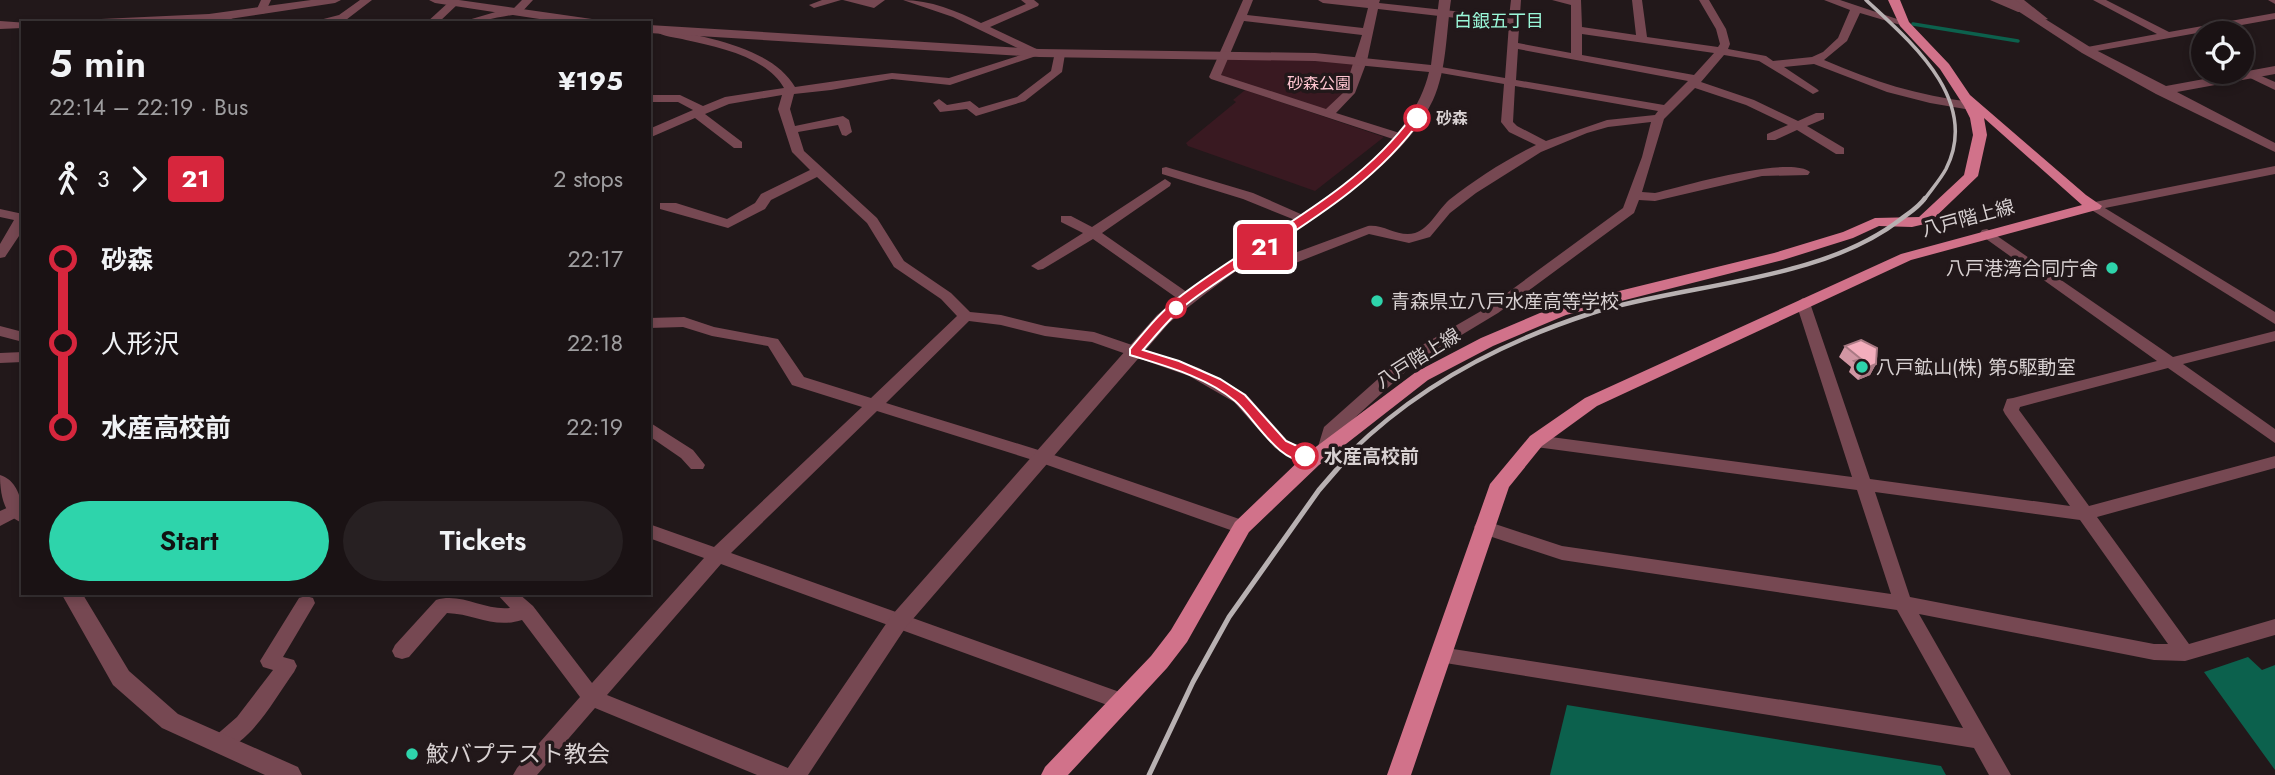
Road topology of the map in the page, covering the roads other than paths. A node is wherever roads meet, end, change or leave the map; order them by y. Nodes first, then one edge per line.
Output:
1 (335, 0) edge
2 (367, 0) edge
3 (435, 0) edge
4 (528, 0) edge
5 (836, 0) edge
6 (848, 0) edge
7 (880, 0) edge
8 (908, 0) edge
9 (1026, 0) edge
10 (1248, 0) edge
11 (1323, 0) edge
12 (1516, 0) edge
13 (1557, 0) edge
14 (1637, 0) edge
15 (1704, 0) edge
16 (1829, 0) edge
17 (1894, 0) edge
18 (1995, 0) edge
19 (2007, 0) edge
20 (2098, 0) edge
21 (1576, 1) edge
22 (454, 3) junction
23 (1375, 3) edge
24 (1857, 4) edge
25 (814, 5) dead end
26 (2020, 5) edge
27 (263, 6) edge
28 (1444, 6) edge
29 (512, 11) junction
30 (230, 16) junction
31 (2275, 16) edge
32 (1241, 17) junction
33 (138, 21) edge
34 (219, 21) edge
35 (338, 21) edge
36 (433, 21) edge
37 (471, 21) edge
38 (579, 21) edge
39 (1515, 21) junction
40 (1905, 23) junction
41 (21, 24) edge
42 (0, 25) edge
43 (982, 26) junction
44 (651, 29) edge
45 (651, 29) edge
46 (1578, 30) junction
47 (1366, 32) junction
48 (2169, 36) junction
49 (1642, 39) junction
50 (1513, 45) junction
51 (2086, 50) junction
52 (1721, 51) junction
53 (1034, 53) junction
54 (1059, 54) junction
55 (1223, 55) junction
56 (1577, 57) junction
57 (1815, 60) junction
58 (1361, 61) junction
59 (1771, 64) junction
60 (1435, 69) junction
61 (2275, 69) edge
62 (2275, 76) edge
63 (2254, 77) junction
64 (1510, 81) junction
65 (1694, 81) junction
66 (2218, 84) edge
67 (2275, 87) edge
68 (790, 89) junction
69 (1813, 91) dead end
70 (1960, 91) junction
71 (960, 93) junction
72 (2166, 94) junction
73 (651, 98) edge
74 (939, 103) dead end
75 (1970, 106) junction
76 (700, 112) junction
77 (1329, 113) junction
78 (1661, 114) junction
79 (1820, 116) dead end
80 (1795, 125) junction
81 (791, 130) junction
82 (846, 132) dead end
83 (651, 133) edge
84 (1771, 137) dead end
85 (1402, 138) junction
86 (738, 145) dead end
87 (1545, 145) junction
88 (2275, 148) edge
89 (1840, 151) dead end
90 (2275, 154) edge
91 (2275, 170) edge
92 (819, 171) junction
93 (1804, 172) dead end
94 (1635, 196) junction
95 (665, 206) dead end
96 (2095, 206) junction
97 (0, 213) edge
98 (21, 218) edge
99 (1066, 219) dead end
100 (1305, 219) junction
101 (21, 224) edge
102 (1093, 233) junction
103 (1987, 233) junction
104 (1273, 249) dead end
105 (0, 254) edge
106 (1038, 266) dead end
107 (1186, 298) junction
108 (1803, 303) junction
109 (966, 316) junction
110 (2275, 319) edge
111 (651, 323) edge
112 (0, 331) edge
113 (21, 336) edge
114 (2275, 336) edge
115 (1135, 352) junction
116 (21, 356) edge
117 (0, 358) edge
118 (2171, 363) junction
119 (873, 404) junction
120 (651, 429) edge
121 (2275, 437) edge
122 (1536, 440) junction
123 (1319, 455) junction
124 (1042, 457) junction
125 (2275, 462) edge
126 (698, 465) dead end
127 (0, 482) edge
128 (1863, 484) junction
129 (21, 513) edge
130 (2084, 514) junction
131 (0, 519) edge
132 (1242, 527) junction
133 (1483, 527) junction
134 (651, 532) edge
135 (718, 555) junction
136 (72, 595) edge
137 (507, 595) edge
138 (306, 603) dead end
139 (1903, 603) junction
140 (526, 611) junction
141 (899, 621) junction
142 (2275, 626) edge
143 (402, 651) dead end
144 (2185, 653) junction
145 (1440, 655) junction
146 (592, 698) junction
147 (1121, 701) junction
148 (1981, 740) junction
149 (221, 743) junction
150 (290, 775) edge
151 (524, 775) edge
152 (781, 775) edge
153 (796, 775) edge
154 (1053, 775) edge
155 (1399, 775) edge
156 (2000, 775) edge

1 - 27 street
2 - 35 street
3 - 22 street
4 - 29 street
5 - 25 street
6 - 7 street
8 - 43 street
9 - 43 street
10 - 32 street
11 - 23 street
12 - 39 street
13 - 21 street
14 - 49 street
15 - 52 street
16 - 24 street
17 - 40 main road, 八戸階上線
18 - 26 street
19 - 26 street
20 - 48 street
21 - 46 street
22 - 29 street
22 - 36 street
23 - 28 street
23 - 47 street
24 - 40 street
24 - 57 street
26 - 51 street
27 - 30 street
28 - 39 street
28 - 60 street
29 - 37 street
29 - 38 street
30 - 33 street
30 - 34 street
31 - 48 street
32 - 47 street
32 - 55 street
39 - 50 street
40 - 70 main road, 八戸階上線
41 - 42 street
43 - 53 street
44 - 53 street
45 - 68 street
46 - 49 street
46 - 56 street
47 - 58 street
48 - 51 street
49 - 52 street
50 - 56 street
50 - 64 street
51 - 72 street
52 - 59 street
52 - 65 street
53 - 54 street
53 - 71 street
54 - 55 street
54 - 71 street
55 - 58 street
55 - 77 street
56 - 65 street
57 - 59 street
57 - 75 street
58 - 60 street
58 - 77 street
59 - 69 street
60 - 64 street
60 - 85 street
61 - 63 street
62 - 63 street
63 - 67 street
64 - 78 street
64 - 87 street
65 - 78 street
65 - 80 street
66 - 72 street
68 - 71 street
68 - 76 street
68 - 81 street
70 - 75 main road, 八戸階上線
70 - 96 main road, 八戸階上線
71 - 74 street
72 - 88 street
72 - 90 street
73 - 76 street
75 - 123 main road, 八戸階上線
76 - 83 street
76 - 86 street
77 - 85 street
78 - 87 street
78 - 94 street
79 - 80 street
80 - 84 street
80 - 89 street
81 - 82 street
81 - 92 street
85 - 100 street
87 - 104 street
91 - 96 street
92 - 95 street
92 - 109 street
93 - 94 street
94 - 123 street
96 - 103 main road, 八戸階上線
96 - 110 street
97 - 98 street
99 - 102 street
100 - 102 street
100 - 107 street
101 - 105 street
102 - 106 street
102 - 107 street
103 - 108 main road, 八戸階上線
103 - 118 street
107 - 115 street
108 - 122 main road, 八戸階上線
108 - 128 street
109 - 115 street
109 - 119 street
111 - 119 street
112 - 113 street
114 - 118 street
115 - 123 street
115 - 124 street
116 - 117 street
118 - 121 street
118 - 130 street
119 - 124 street
119 - 135 street
120 - 126 street
122 - 128 street
122 - 133 main road, 八戸階上線
123 - 132 main road, 八戸階上線
124 - 132 street
124 - 141 street
125 - 130 street
127 - 129 street
128 - 130 street
128 - 139 street
129 - 131 street
130 - 144 street
132 - 147 main road, 八戸階上線
133 - 139 street
133 - 145 main road, 八戸階上線
134 - 135 street
135 - 141 street
135 - 146 street
136 - 149 street
137 - 140 street
138 - 149 street
139 - 144 street
139 - 148 street
140 - 143 street
140 - 146 street
141 - 147 street
141 - 153 street
142 - 144 street
145 - 148 street
145 - 155 main road, 八戸階上線
146 - 151 street
146 - 152 street
147 - 154 main road, 八戸階上線
148 - 156 street
149 - 150 street

